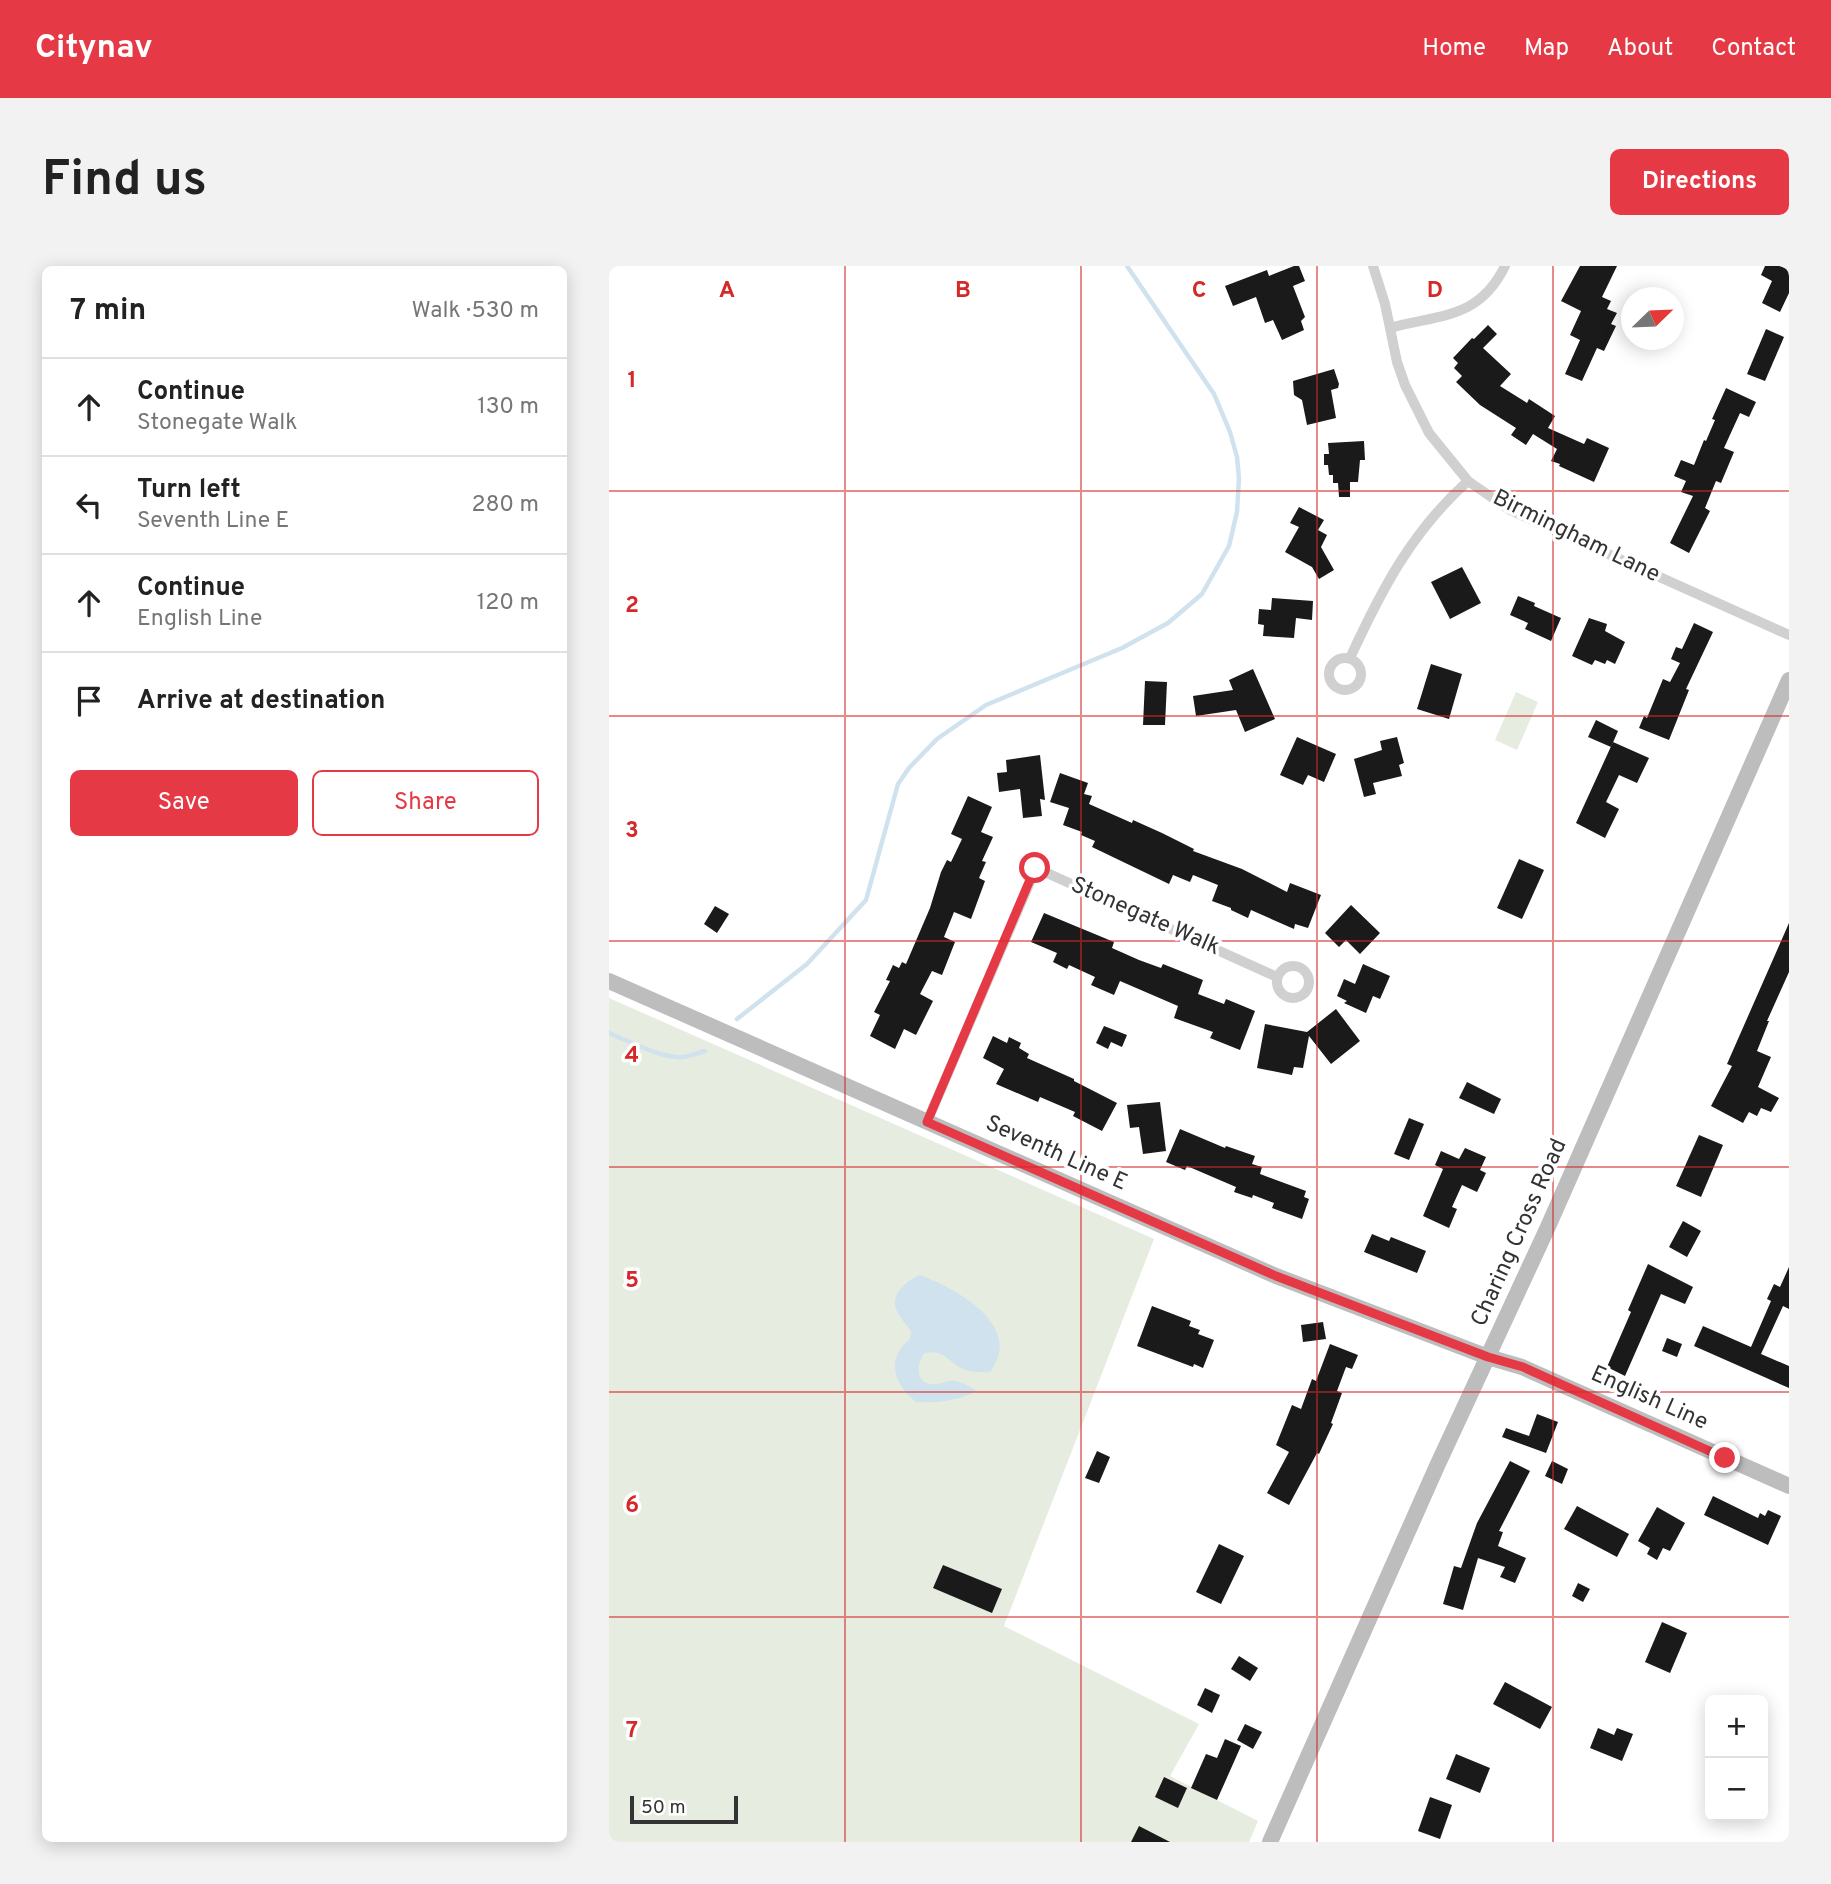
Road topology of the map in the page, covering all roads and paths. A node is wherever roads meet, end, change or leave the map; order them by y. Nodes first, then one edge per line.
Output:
1 (1373, 266) edge
2 (1505, 266) edge
3 (1390, 328) junction
4 (1468, 481) junction
5 (1789, 635) edge
6 (1350, 659) dead end
7 (1789, 680) edge
8 (1277, 977) dead end
9 (609, 981) edge
10 (927, 1122) junction
11 (1488, 1357) junction
12 (1789, 1486) edge
13 (1270, 1842) edge

1 - 3 street, Birmingham Lane
2 - 3 street
3 - 4 street, Birmingham Lane
4 - 5 street, Birmingham Lane
4 - 6 street
7 - 11 street, Charing Cross Road
8 - 10 street, Stonegate Walk
9 - 10 street, Seventh Line E
10 - 11 street, Seventh Line E
11 - 12 street, English Line
11 - 13 street, Charing Cross Road

